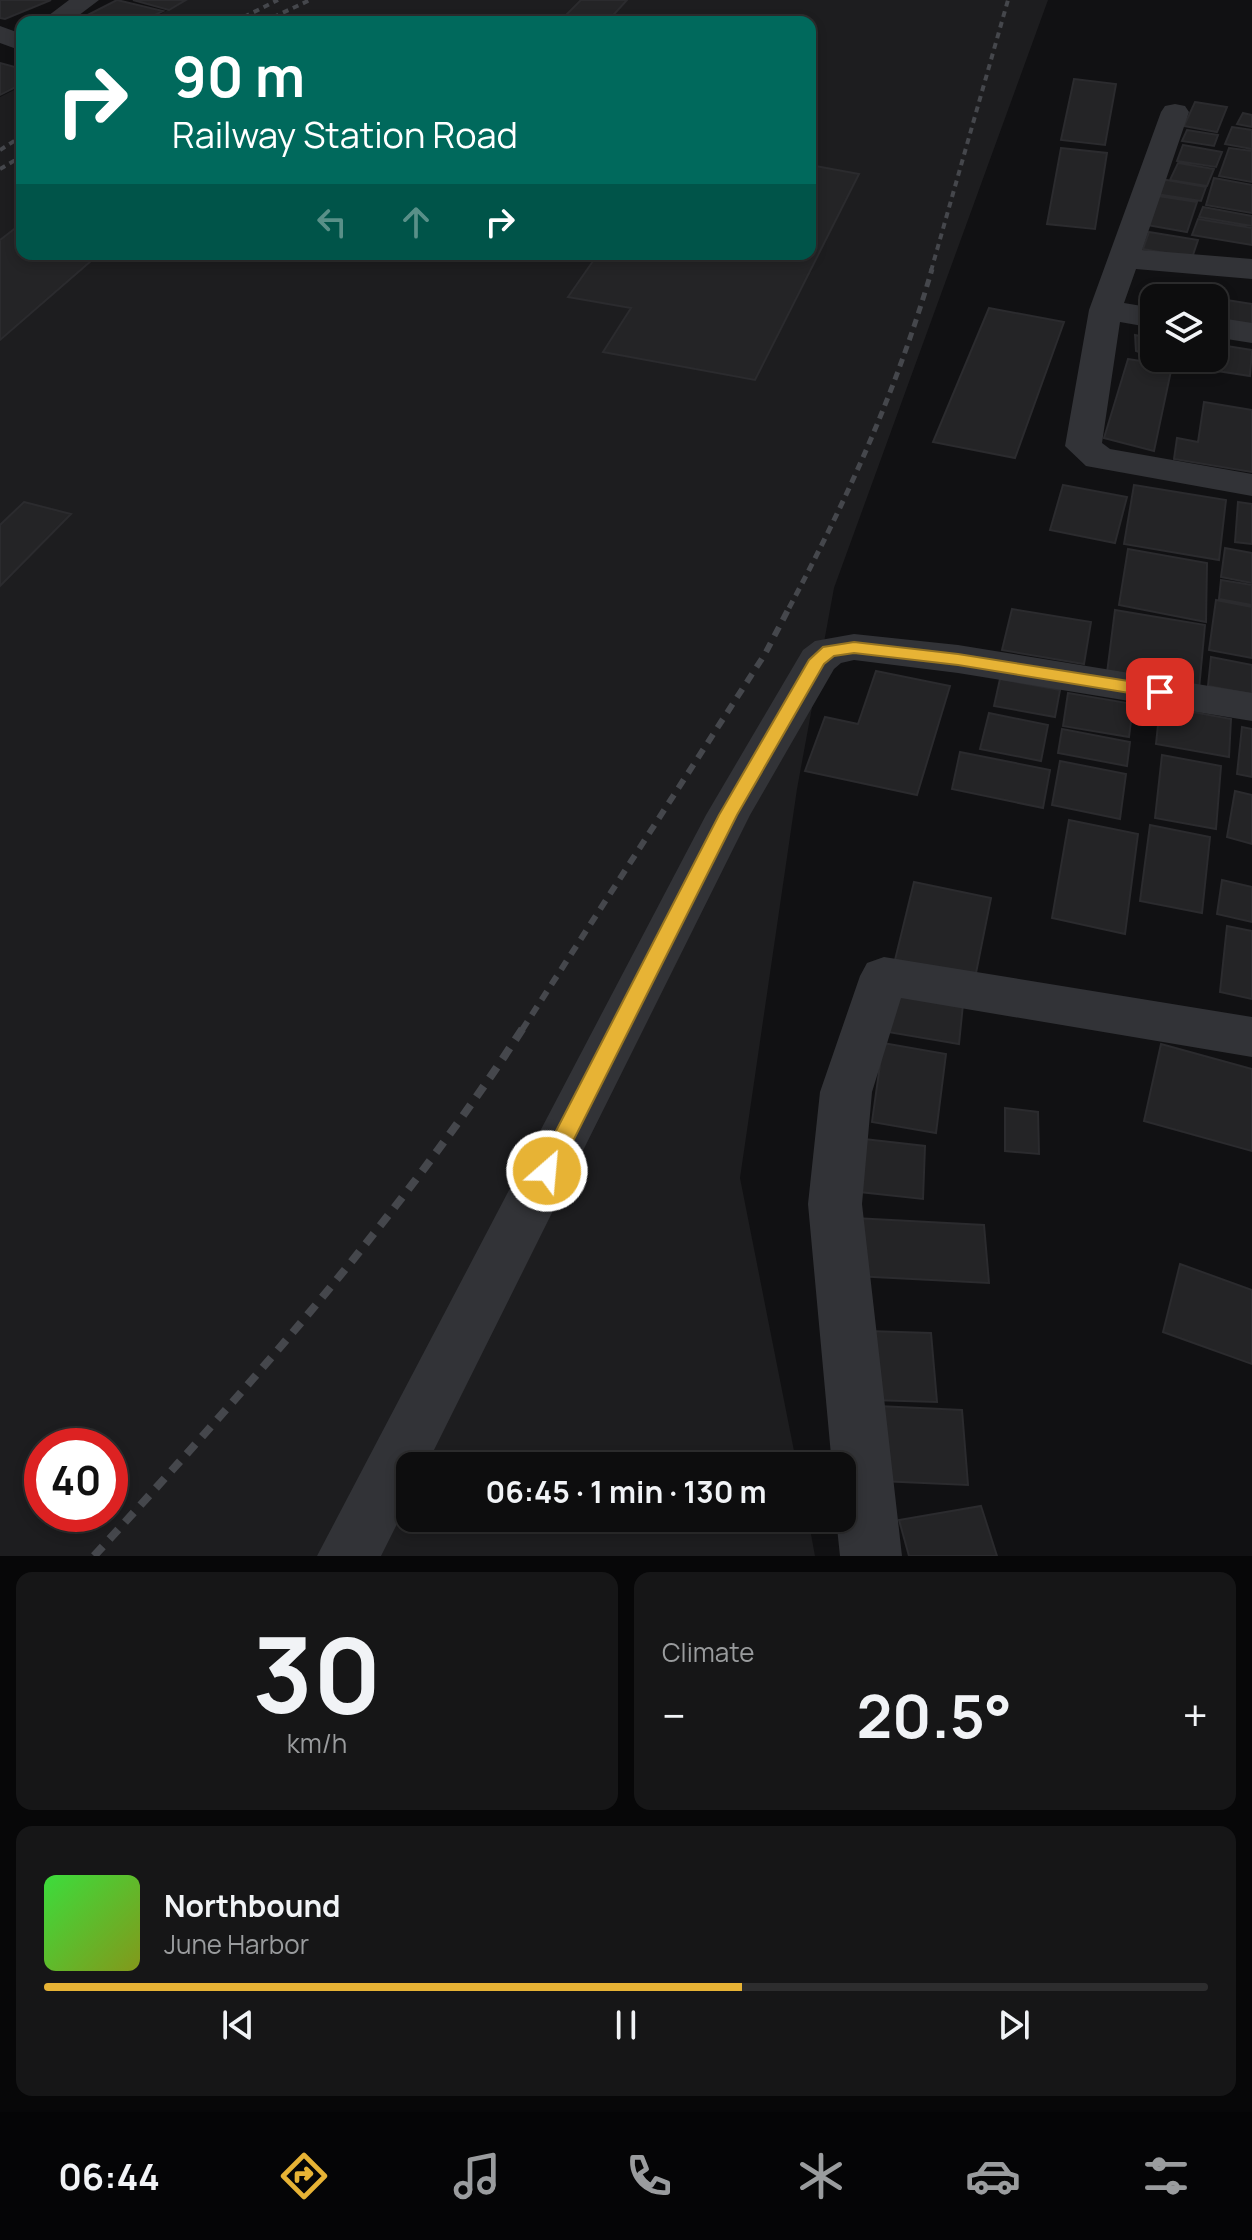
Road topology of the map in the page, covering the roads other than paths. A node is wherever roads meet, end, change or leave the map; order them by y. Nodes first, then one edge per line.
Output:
1 (86, 0) edge
2 (62, 16) edge
3 (1175, 112) dead end
4 (1121, 258) junction
5 (1252, 269) edge
6 (1105, 310) junction
7 (1140, 316) edge
8 (1228, 329) edge
9 (1252, 333) edge
10 (1252, 485) edge
11 (1252, 707) edge
12 (1252, 1037) edge
13 (348, 1556) edge
14 (871, 1556) edge

1 - 2 street
3 - 4 street
4 - 5 street
4 - 6 street
6 - 7 street
6 - 10 street
8 - 9 street
11 - 13 street
12 - 14 street

